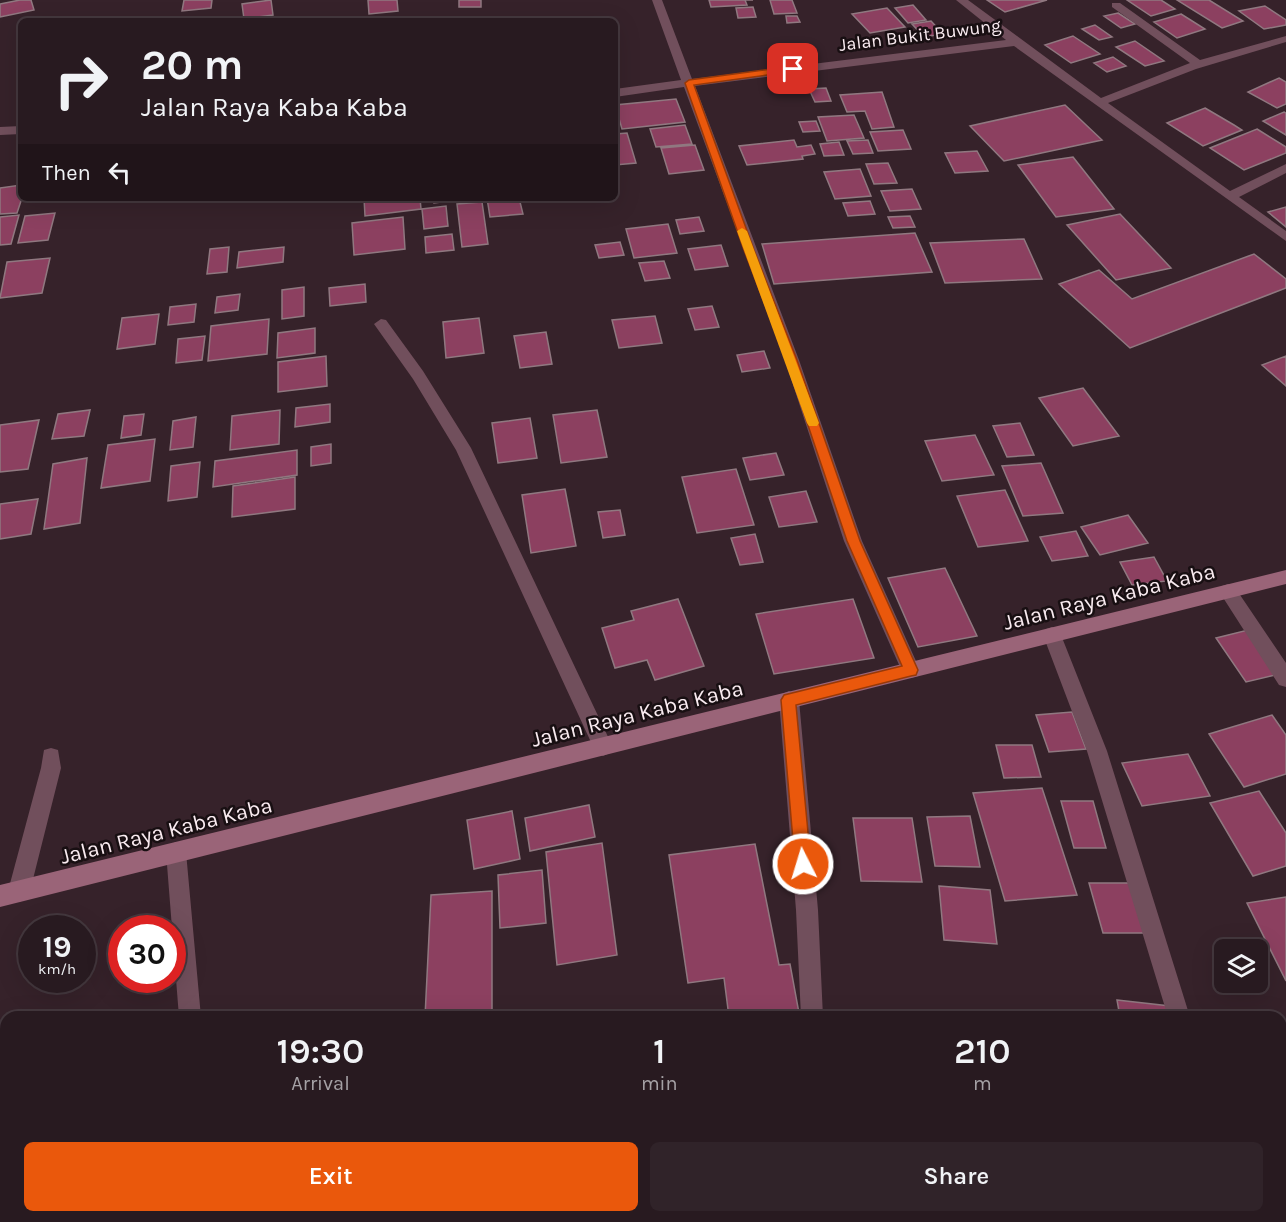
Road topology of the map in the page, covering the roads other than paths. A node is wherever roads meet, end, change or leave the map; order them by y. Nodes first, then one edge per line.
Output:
1 (657, 0) edge
2 (961, 0) edge
3 (1116, 5) dead end
4 (1286, 39) edge
5 (1016, 42) junction
6 (1199, 64) junction
7 (689, 83) junction
8 (618, 93) edge
9 (1100, 102) junction
10 (18, 130) edge
11 (0, 131) edge
12 (1286, 168) edge
13 (1230, 196) junction
14 (1286, 237) edge
15 (381, 324) dead end
16 (1286, 577) edge
17 (1228, 591) junction
18 (1052, 635) junction
19 (911, 670) junction
20 (1286, 680) edge
21 (789, 700) junction
22 (603, 747) junction
23 (51, 757) dead end
24 (176, 852) junction
25 (9, 893) edge
26 (189, 1011) edge
27 (812, 1011) edge
28 (1177, 1011) edge

1 - 7 street
2 - 5 street
3 - 6 street
4 - 6 street
5 - 7 street, Jalan Bukit Buwung
5 - 9 street
6 - 9 street
7 - 8 street, Jalan Bukit Buwung
7 - 19 street
9 - 13 street
10 - 11 street
12 - 13 street
13 - 14 street
15 - 22 street
16 - 17 street, Jalan Raya Kaba Kaba
17 - 18 street, Jalan Raya Kaba Kaba
17 - 20 street
18 - 19 street, Jalan Raya Kaba Kaba
18 - 28 street
19 - 21 street, Jalan Raya Kaba Kaba
21 - 22 street, Jalan Raya Kaba Kaba
21 - 27 street
22 - 24 street, Jalan Raya Kaba Kaba
23 - 25 street
24 - 25 street, Jalan Raya Kaba Kaba
24 - 26 street

